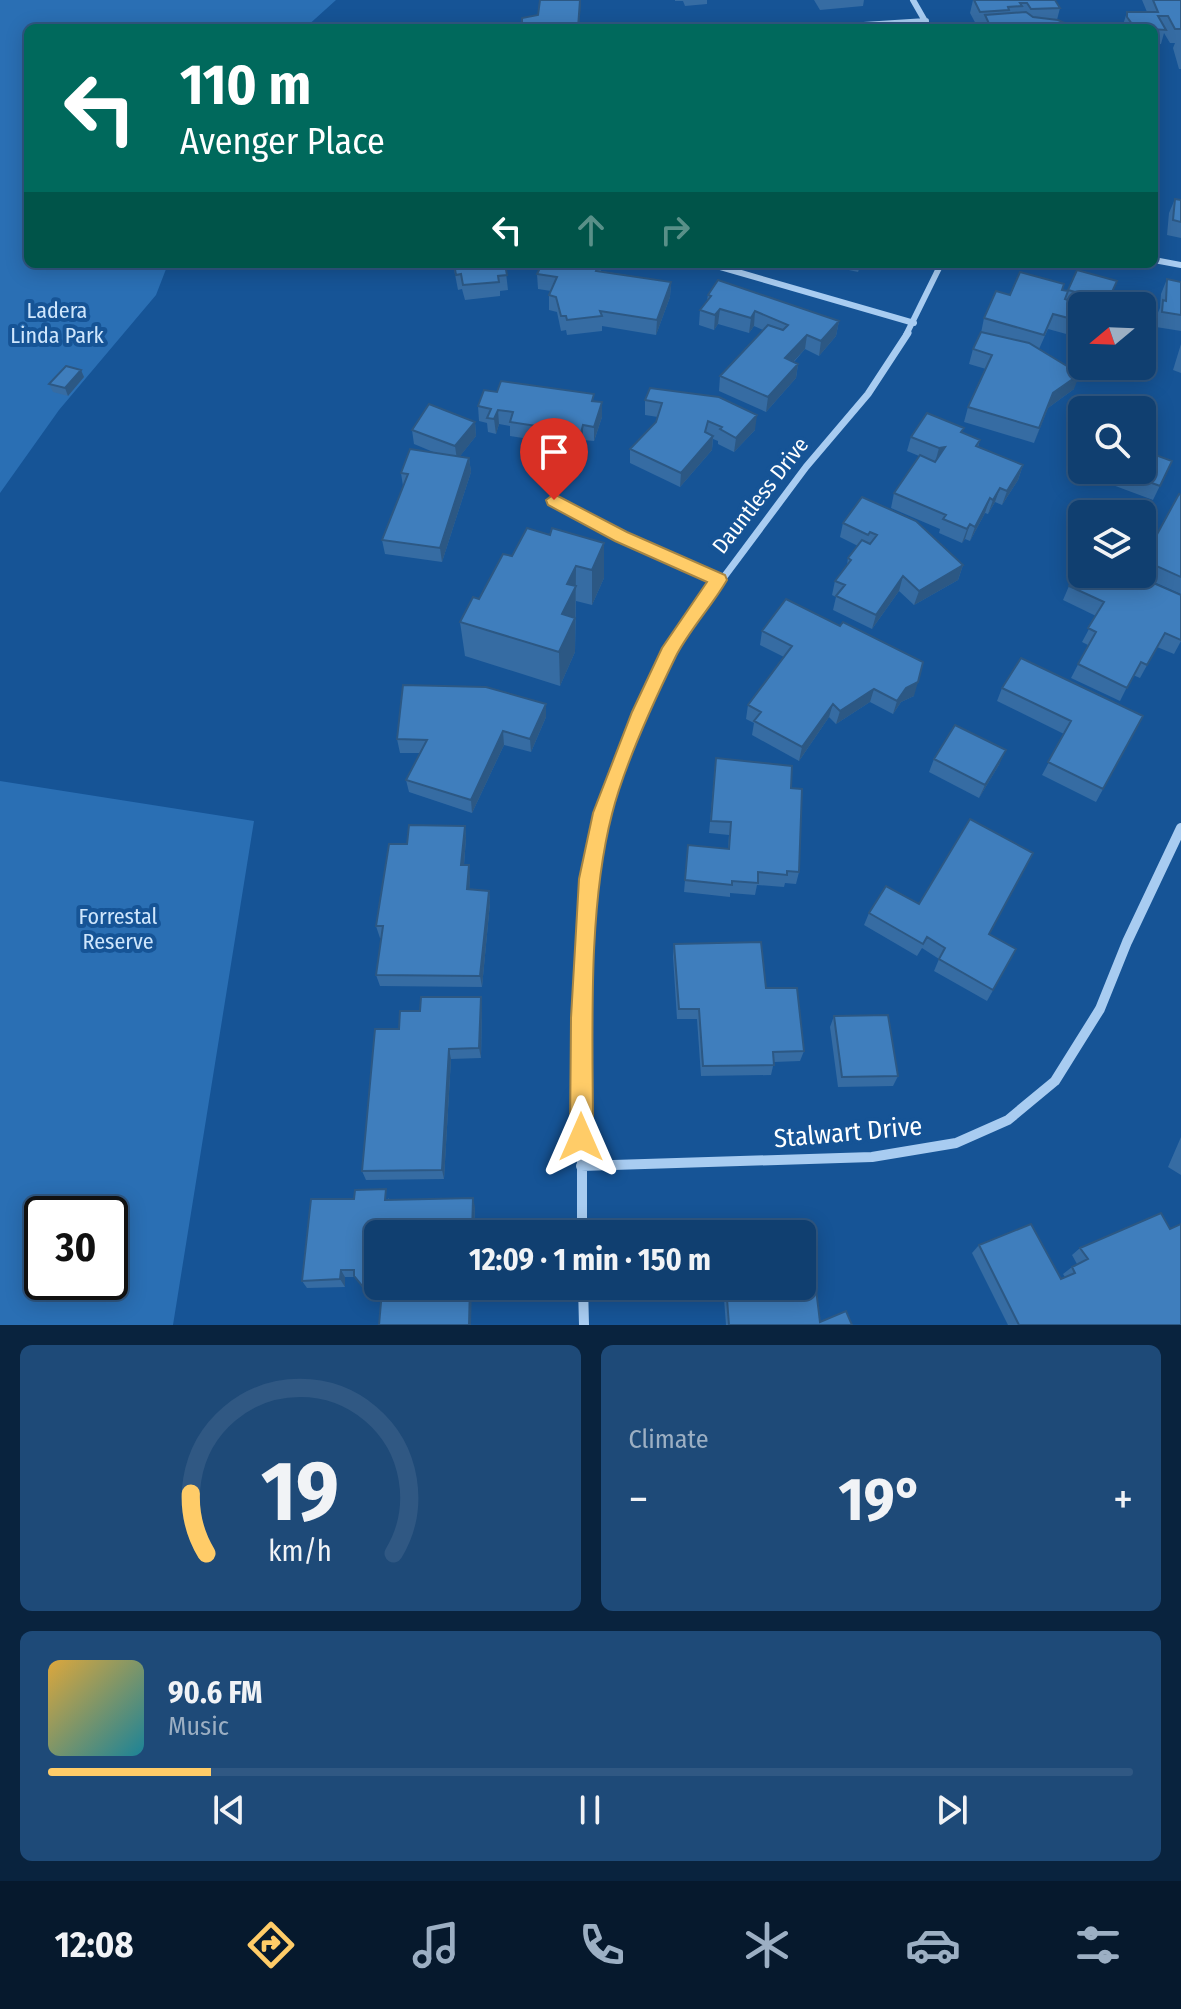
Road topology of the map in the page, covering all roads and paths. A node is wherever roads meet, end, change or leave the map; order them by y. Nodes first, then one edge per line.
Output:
1 (913, 0) edge
2 (926, 24) edge
3 (1158, 261) edge
4 (1181, 265) edge
5 (724, 268) edge
6 (939, 268) edge
7 (914, 323) junction
8 (554, 500) dead end
9 (719, 580) junction
10 (1181, 828) edge
11 (581, 1166) junction
12 (582, 1220) edge
13 (583, 1300) edge
14 (584, 1325) edge

1 - 2 street
3 - 4 street
5 - 7 street
6 - 7 street, Dauntless Drive
7 - 9 street, Dauntless Drive
8 - 9 street
9 - 11 street, Dauntless Drive
10 - 11 street, Stalwart Drive
11 - 12 street, Dauntless Drive
13 - 14 street

